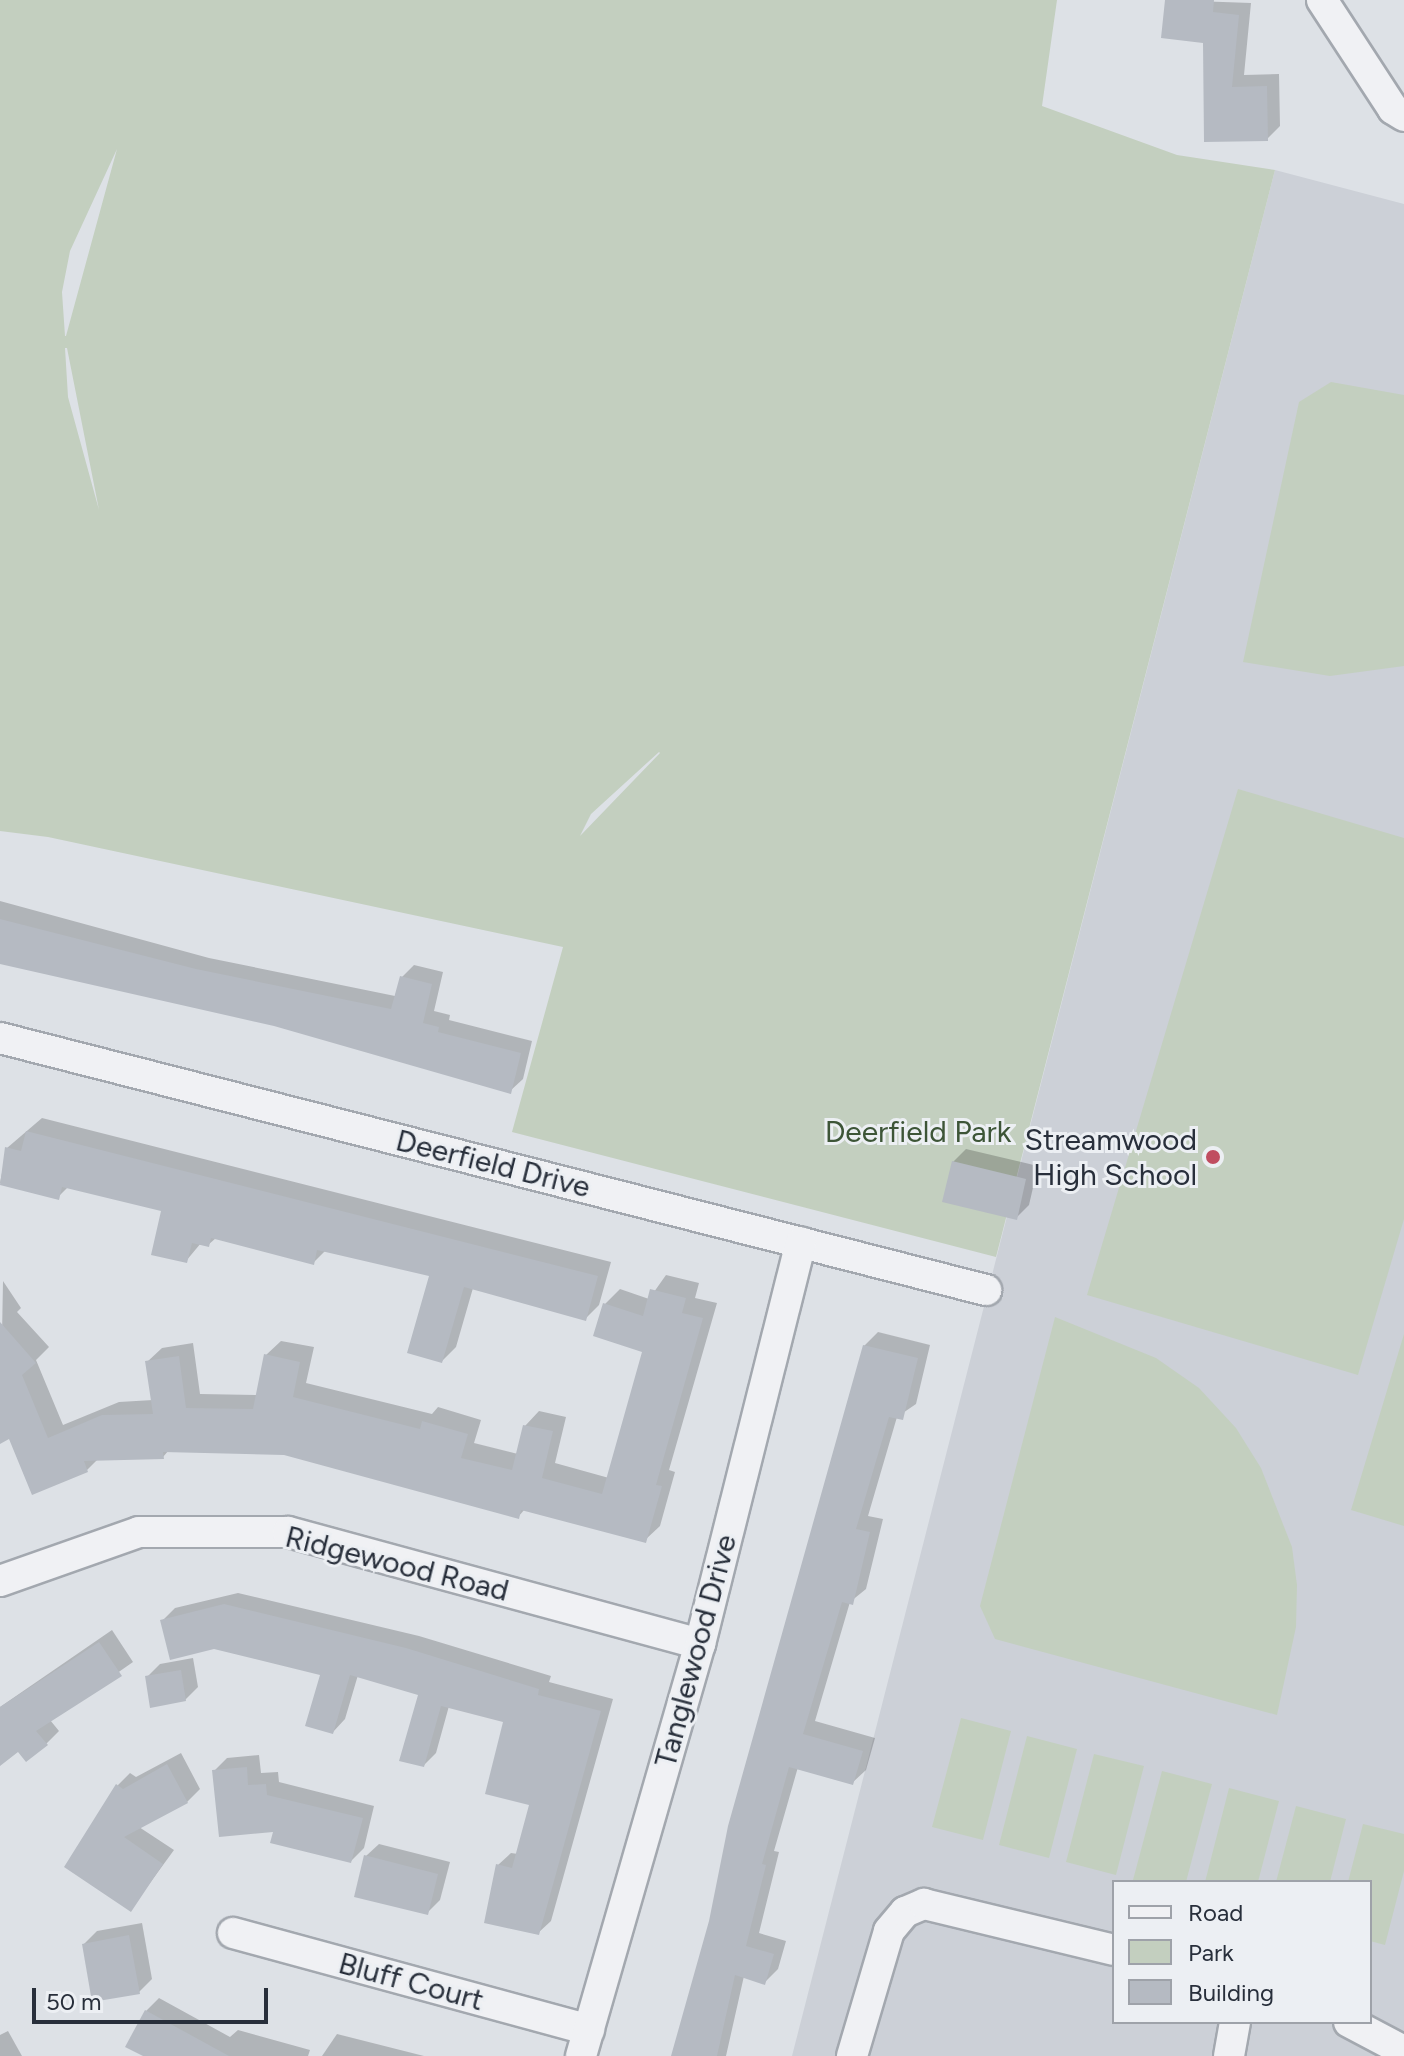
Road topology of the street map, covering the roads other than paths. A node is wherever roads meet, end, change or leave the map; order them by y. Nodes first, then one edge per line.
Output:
1 (1322, 0) edge
2 (1404, 116) edge
3 (0, 1038) edge
4 (801, 1243) junction
5 (986, 1290) dead end
6 (0, 1581) edge
7 (700, 1644) junction
8 (233, 1933) dead end
9 (1112, 1950) edge
10 (1235, 2024) edge
11 (1353, 2024) edge
12 (585, 2043) edge
13 (1404, 2051) edge
14 (852, 2056) edge
15 (1229, 2056) edge

1 - 2 street
3 - 4 street, Deerfield Drive
4 - 5 street, Deerfield Drive
4 - 7 street, Tanglewood Drive
6 - 7 street, Ridgewood Road
7 - 12 street, Tanglewood Drive
8 - 12 street, Bluff Court
9 - 14 street
10 - 15 street
11 - 13 street

